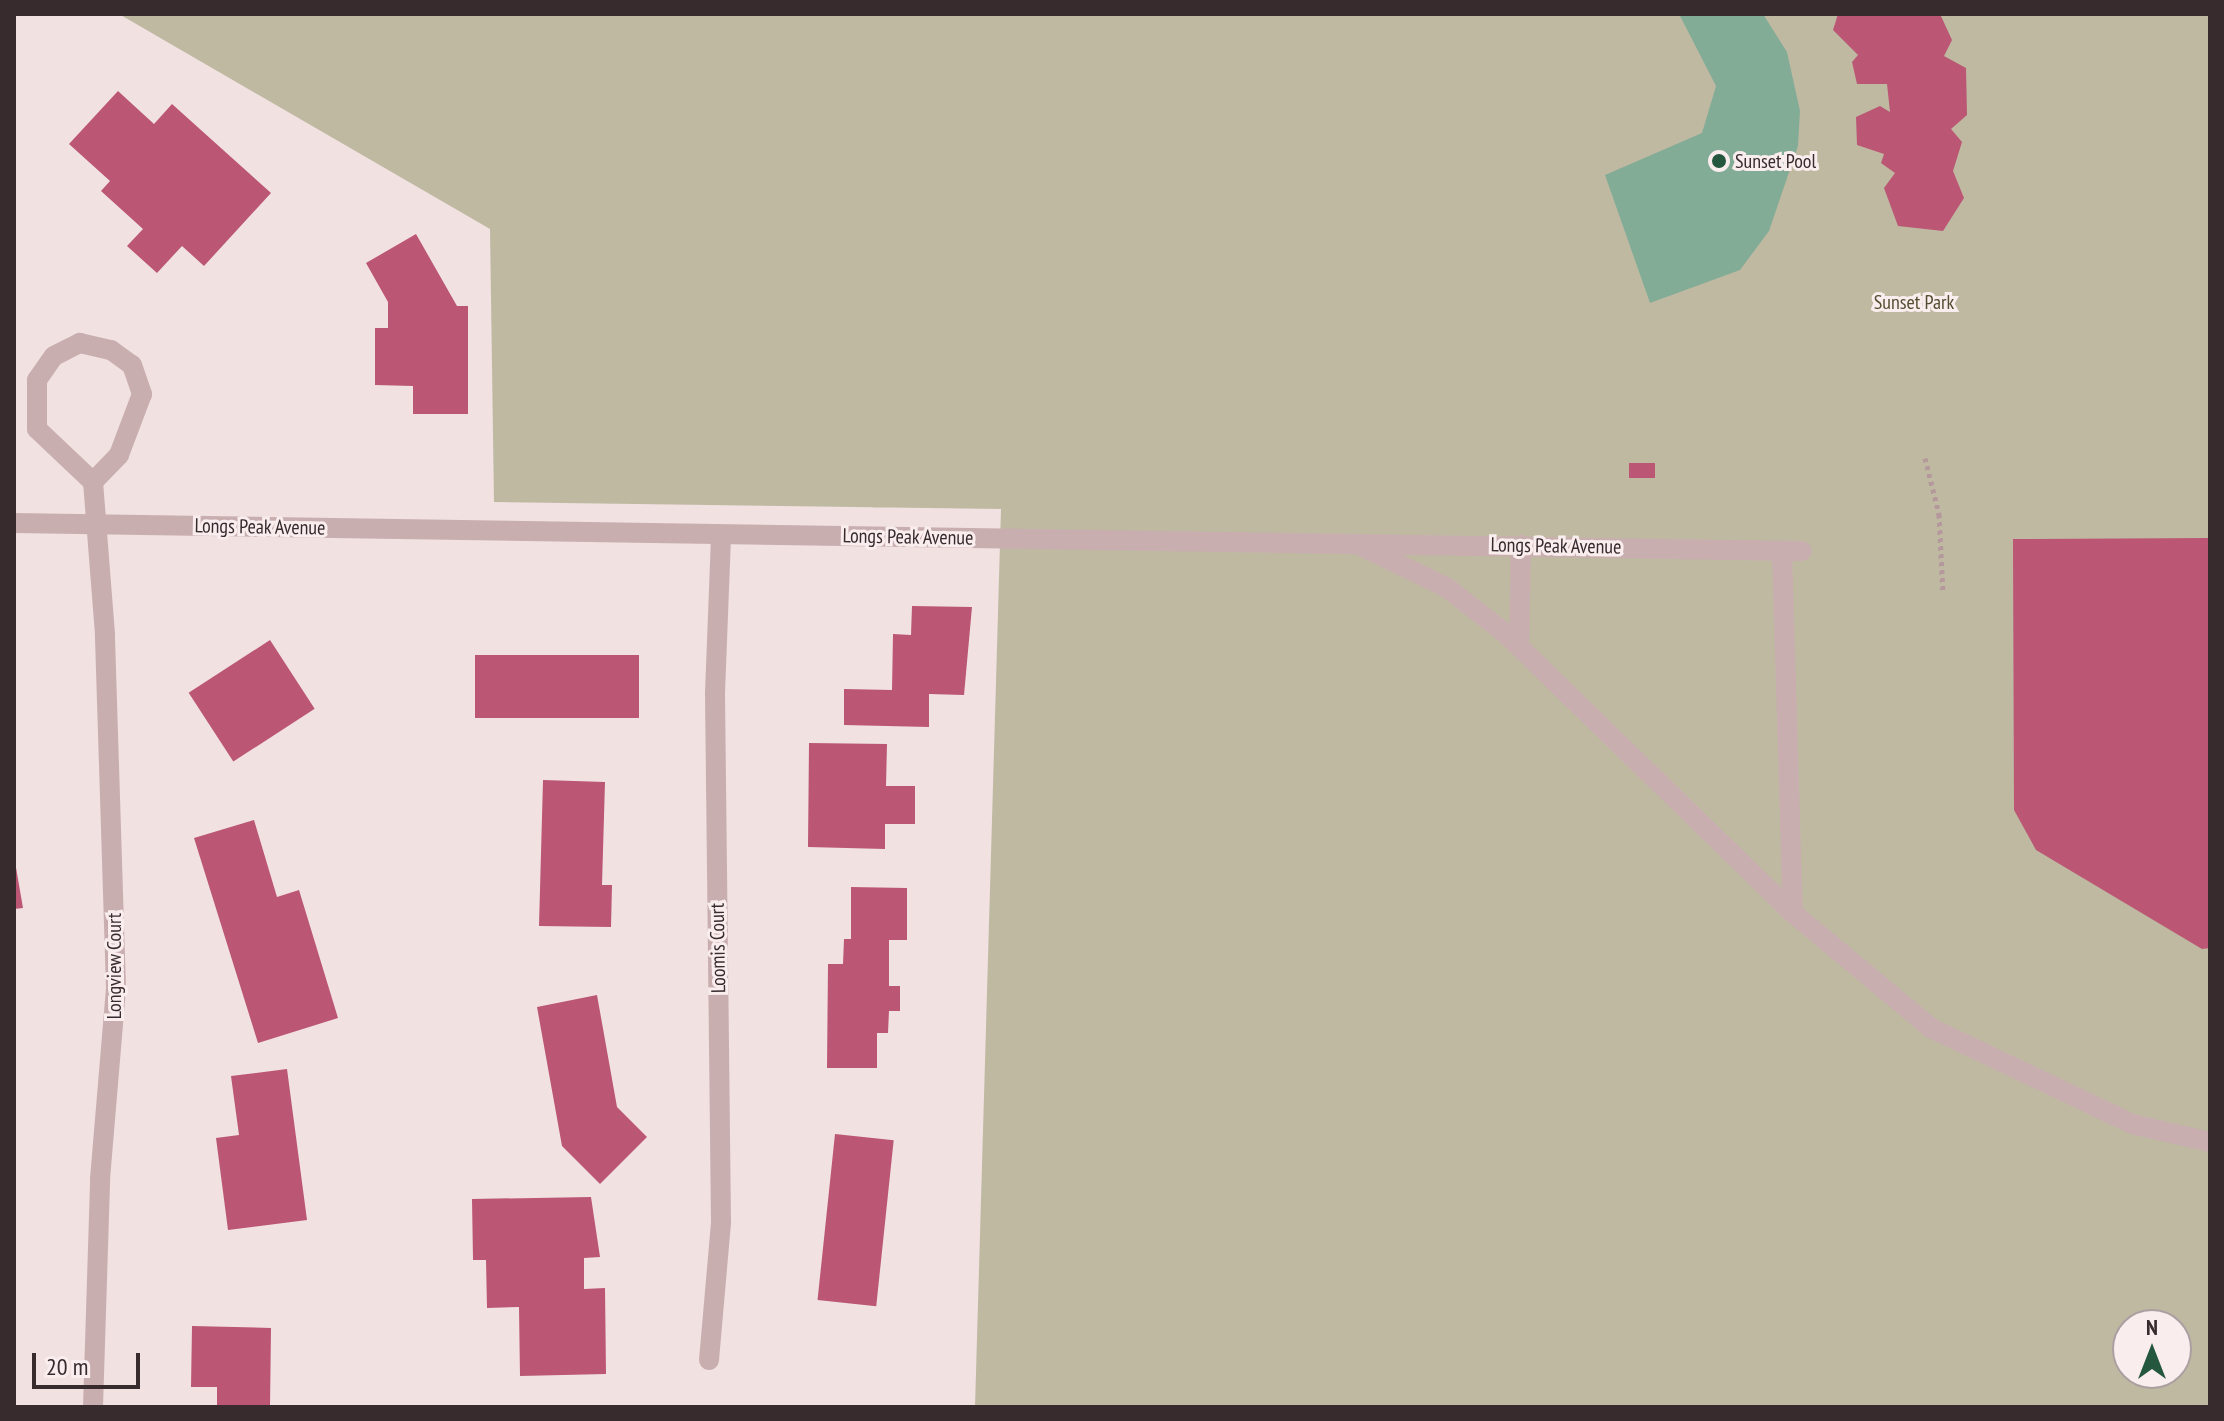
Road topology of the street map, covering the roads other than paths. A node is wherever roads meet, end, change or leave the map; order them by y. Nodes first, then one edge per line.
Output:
1 (93, 482) junction
2 (14, 523) edge
3 (98, 524) junction
4 (721, 535) junction
5 (1352, 542) junction
6 (1521, 545) junction
7 (1519, 646) junction
8 (1793, 913) junction
9 (2210, 1142) edge
10 (709, 1360) dead end
11 (93, 1407) edge

1 - 1 street
1 - 3 street, Longview Court
2 - 3 street, Longs Peak Avenue
3 - 4 street, Longs Peak Avenue
3 - 11 street, Longview Court
4 - 5 street, Longs Peak Avenue
4 - 10 street, Loomis Court
5 - 6 street, Longs Peak Avenue
5 - 7 street
6 - 7 street
6 - 8 street, Longs Peak Avenue
7 - 8 street
8 - 9 street

